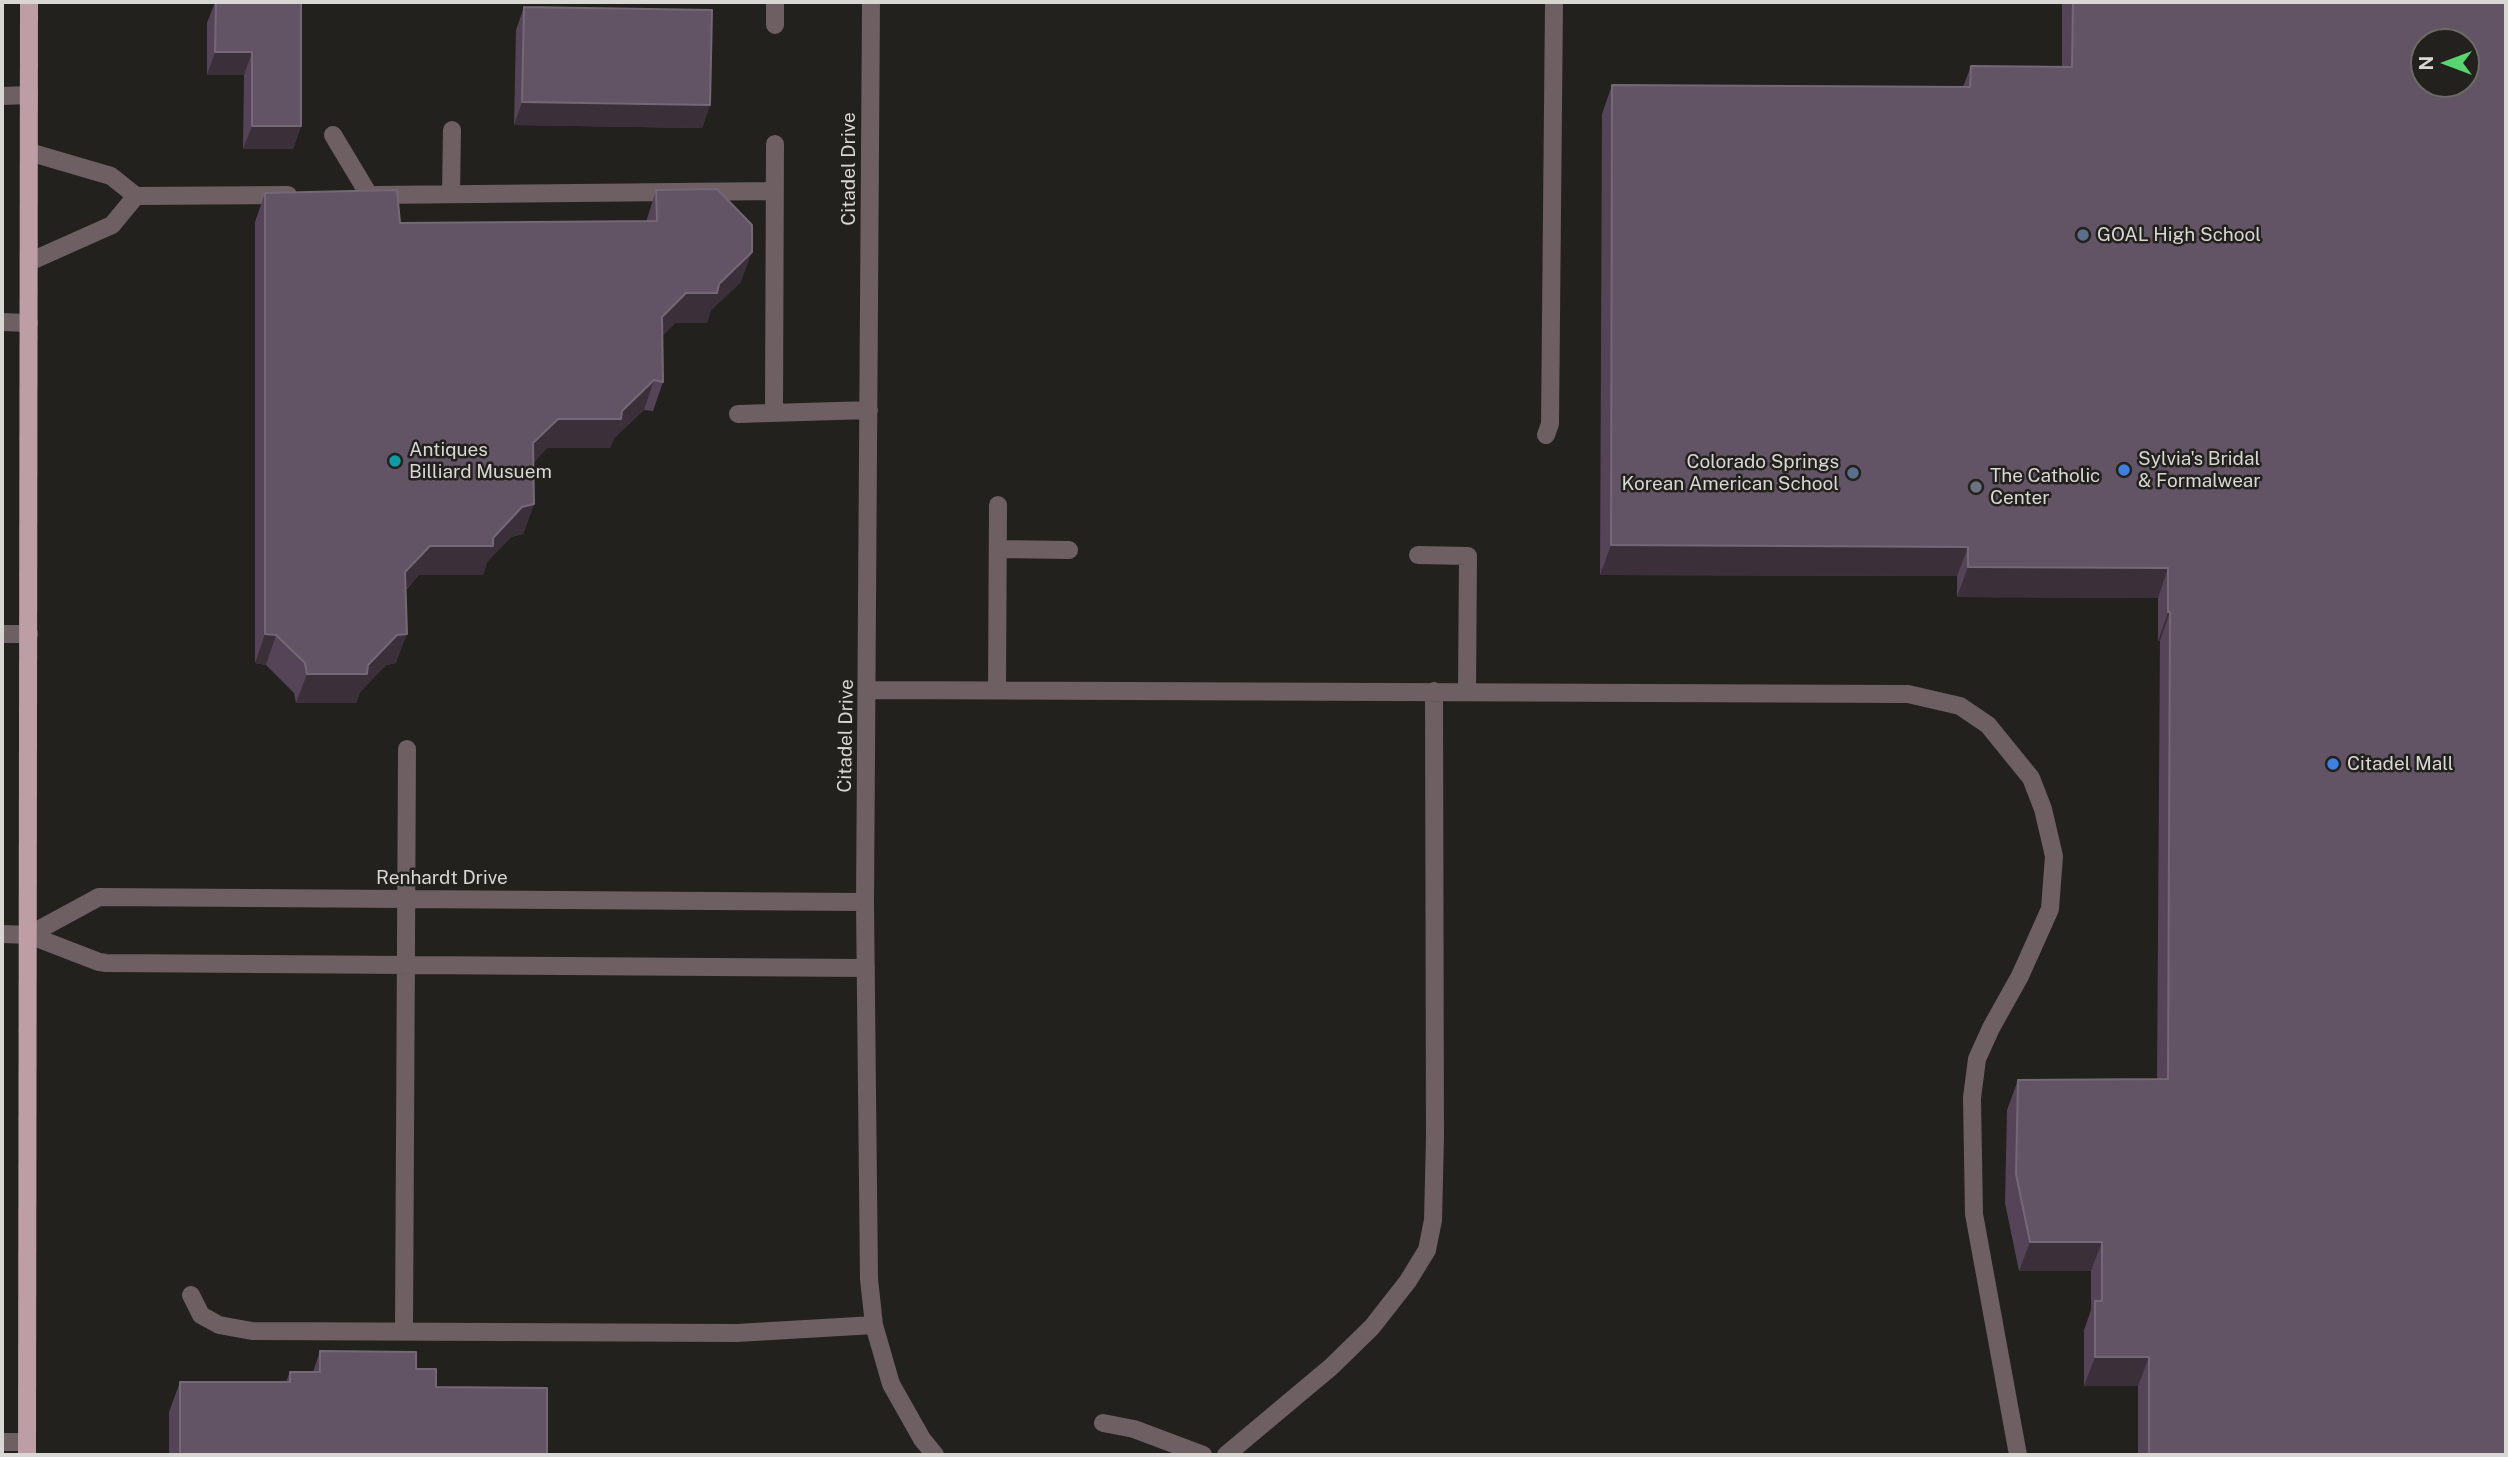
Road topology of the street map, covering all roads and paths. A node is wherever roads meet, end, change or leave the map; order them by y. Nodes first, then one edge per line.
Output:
1 (29, 2) edge
2 (775, 2) edge
3 (871, 2) edge
4 (1554, 2) edge
5 (775, 26) dead end
6 (29, 95) junction
7 (2, 96) edge
8 (452, 130) dead end
9 (333, 135) dead end
10 (775, 144) dead end
11 (29, 152) junction
12 (775, 191) junction
13 (451, 194) junction
14 (303, 195) edge
15 (342, 195) edge
16 (369, 195) junction
17 (136, 196) junction
18 (29, 262) junction
19 (2, 322) edge
20 (29, 323) junction
21 (869, 410) junction
22 (774, 412) junction
23 (738, 414) dead end
24 (1546, 435) dead end
25 (998, 505) dead end
26 (998, 549) junction
27 (1069, 550) dead end
28 (1418, 555) dead end
29 (2, 634) edge
30 (29, 634) junction
31 (868, 690) junction
32 (997, 690) junction
33 (1434, 691) junction
34 (1467, 691) junction
35 (407, 749) dead end
36 (407, 899) junction
37 (865, 902) junction
38 (2, 934) edge
39 (29, 934) junction
40 (406, 965) junction
41 (866, 968) junction
42 (191, 1295) dead end
43 (874, 1325) junction
44 (404, 1331) junction
45 (1103, 1423) dead end
46 (2, 1442) edge
47 (27, 1449) edge
48 (935, 1455) edge
49 (1203, 1455) edge
50 (1226, 1455) edge
51 (2018, 1455) edge

1 - 6 main road
2 - 5 street
3 - 21 street, Citadel Drive
4 - 24 street
6 - 7 street
6 - 11 main road
8 - 13 street
9 - 16 street
10 - 12 street
11 - 17 street
11 - 18 main road
12 - 13 street
12 - 22 street
13 - 16 street
14 - 17 street
15 - 16 street
17 - 18 street
18 - 20 main road
19 - 20 street
20 - 30 main road
21 - 22 street
21 - 31 street, Citadel Drive
22 - 23 street
25 - 26 street
26 - 27 street
26 - 32 street
28 - 34 street
29 - 30 street
30 - 39 main road
31 - 32 street
31 - 37 street, Citadel Drive
32 - 33 street
33 - 34 street
33 - 50 street
34 - 51 street
35 - 36 street
36 - 37 street, Renhardt Drive
36 - 39 street, Renhardt Drive
36 - 40 street
37 - 41 street, Citadel Drive
38 - 39 street, Renhardt Drive
39 - 40 street, Renhardt Drive
39 - 47 main road
40 - 41 street, Renhardt Drive
40 - 44 street
41 - 43 street, Citadel Drive
42 - 44 street
43 - 44 street
43 - 48 street, Citadel Drive
45 - 49 street
46 - 47 street

